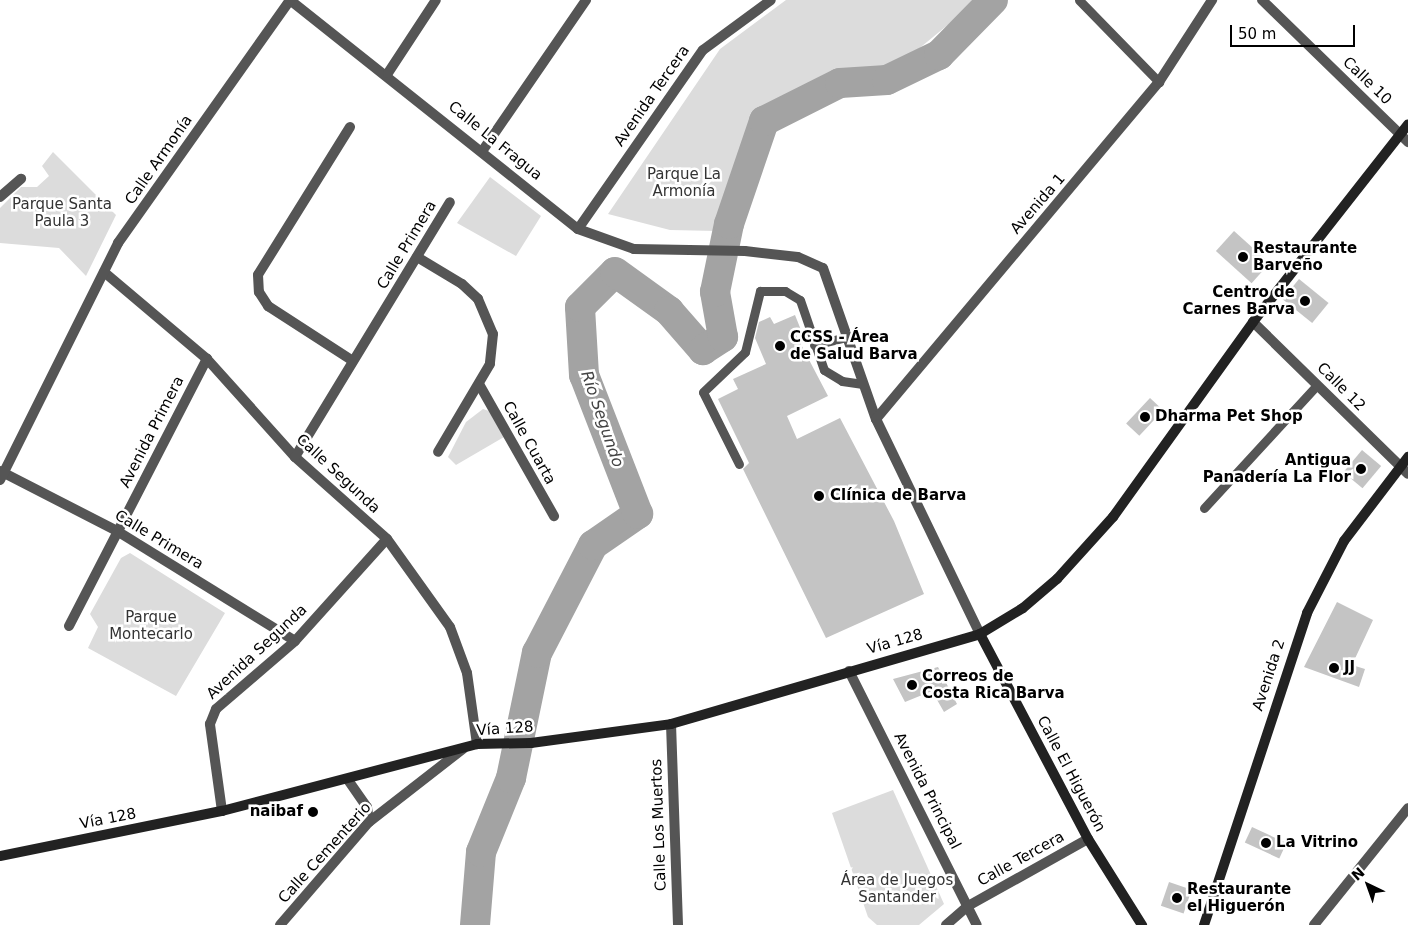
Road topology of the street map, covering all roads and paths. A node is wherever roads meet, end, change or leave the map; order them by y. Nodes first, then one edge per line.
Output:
1 (290, 0) edge
2 (436, 0) edge
3 (586, 0) edge
4 (771, 0) edge
5 (1079, 0) edge
6 (1212, 0) edge
7 (1262, 0) edge
8 (388, 73) junction
9 (1159, 82) junction
10 (1408, 124) edge
11 (350, 127) dead end
12 (1400, 134) junction
13 (1408, 142) edge
14 (483, 150) junction
15 (21, 179) dead end
16 (0, 197) edge
17 (450, 202) dead end
18 (578, 229) junction
19 (417, 257) junction
20 (104, 272) junction
21 (1253, 322) junction
22 (849, 336) junction
23 (814, 345) junction
24 (207, 359) junction
25 (353, 361) junction
26 (479, 384) junction
27 (863, 384) junction
28 (1317, 385) junction
29 (876, 419) junction
30 (438, 452) dead end
31 (295, 457) junction
32 (1408, 457) edge
33 (739, 464) dead end
34 (1404, 470) edge
35 (1, 474) edge
36 (1204, 508) dead end
37 (554, 516) dead end
38 (117, 531) junction
39 (387, 539) junction
40 (69, 626) dead end
41 (980, 634) junction
42 (294, 640) junction
43 (849, 671) junction
44 (671, 724) junction
45 (478, 744) junction
46 (464, 748) junction
47 (348, 780) junction
48 (1408, 808) edge
49 (222, 811) junction
50 (370, 822) junction
51 (1088, 839) junction
52 (0, 856) edge
53 (968, 906) junction
54 (280, 925) edge
55 (678, 925) edge
56 (946, 925) edge
57 (977, 925) edge
58 (1142, 925) edge
59 (1204, 925) edge
60 (1314, 925) edge

1 - 8 street, Calle La Fragua
1 - 20 street, Calle Armonía
2 - 8 street
3 - 14 street
4 - 18 street, Avenida Tercera
5 - 9 lane
6 - 9 street, Avenida 1
7 - 12 street, Calle 10
8 - 14 street, Calle La Fragua
9 - 29 street, Avenida 1
10 - 12 main road, Vía 128
11 - 25 street
12 - 13 street, Calle 10
12 - 21 main road, Vía 128
14 - 18 street, Calle La Fragua
15 - 16 street
17 - 19 street, Calle Primera
18 - 22 street, Calle La Fragua
19 - 25 street, Calle Primera
19 - 26 street
20 - 24 street, Calle Segunda
20 - 35 street, Calle Armonía
21 - 28 street, Calle 12
21 - 41 main road, Vía 128
22 - 23 lane
22 - 27 street, Calle La Fragua
23 - 27 lane
23 - 33 lane
24 - 31 street, Calle Segunda
24 - 38 street, Avenida Primera
25 - 31 street, Calle Primera
26 - 30 street
26 - 37 street, Calle Cuarta
27 - 29 street, Calle La Fragua
28 - 34 street, Calle 12
28 - 36 lane
29 - 41 street, Calle La Fragua
31 - 39 street, Calle Segunda
32 - 34 main road, Avenida 2
34 - 59 main road, Avenida 2
35 - 38 street, Calle Primera
38 - 40 street, Avenida Primera
38 - 42 street, Calle Primera
39 - 42 street, Avenida Segunda
39 - 45 street, Calle Segunda
41 - 43 main road, Vía 128
41 - 51 main road, Calle El Higuerón
42 - 49 street, Avenida Segunda
43 - 44 main road, Vía 128
43 - 53 street, Avenida Principal
44 - 45 main road, Vía 128
44 - 55 street, Calle Los Muertos
45 - 46 main road, Vía 128
46 - 47 main road, Vía 128
46 - 50 street, Calle Cementerio
47 - 49 main road, Vía 128
47 - 50 street
48 - 60 street
49 - 52 main road, Vía 128
50 - 54 street, Calle Cementerio
51 - 53 street, Calle Tercera
51 - 58 main road, Calle El Higuerón
53 - 56 street, Calle Tercera
53 - 57 street, Avenida Principal

